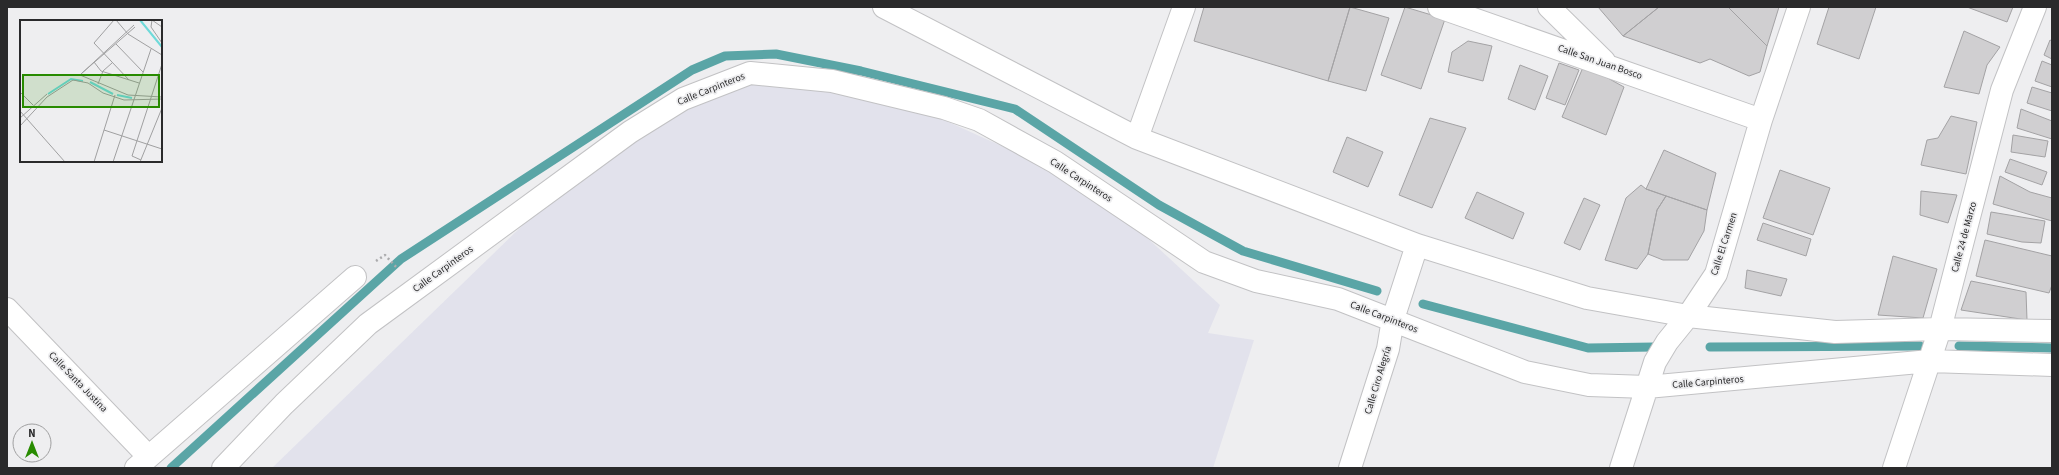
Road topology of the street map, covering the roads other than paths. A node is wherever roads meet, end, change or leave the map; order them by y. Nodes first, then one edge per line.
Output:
1 (884, 7) edge
2 (1184, 7) edge
3 (1439, 7) edge
4 (1549, 7) edge
5 (1799, 7) edge
6 (2035, 7) edge
7 (1608, 65) junction
8 (1761, 120) junction
9 (1137, 138) junction
10 (1417, 246) junction
11 (355, 277) dead end
12 (7, 309) edge
13 (1688, 316) junction
14 (1393, 319) junction
15 (1940, 329) junction
16 (2052, 331) edge
17 (1930, 361) junction
18 (2052, 365) edge
19 (1647, 387) junction
20 (142, 462) edge
21 (223, 468) edge
22 (1350, 468) edge
23 (1621, 468) edge
24 (1894, 468) edge

1 - 9 street
2 - 9 street
3 - 7 street, Calle San Juan Bosco
4 - 7 street
5 - 8 street, Calle El Carmen
6 - 15 street, Calle 24 de Marzo
7 - 8 street, Calle San Juan Bosco
8 - 13 street, Calle El Carmen
9 - 10 street
10 - 13 street
10 - 14 street, Calle Ciro Alegría
11 - 20 street
12 - 20 street, Calle Santa Justina
13 - 15 street
13 - 19 street, Calle El Carmen
14 - 19 street, Calle Carpinteros
14 - 21 street, Calle Carpinteros
14 - 22 street, Calle Ciro Alegría
15 - 16 street
15 - 17 street, Calle 24 de Marzo
17 - 18 street, Calle Carpinteros
17 - 19 street, Calle Carpinteros
17 - 24 street, Calle 24 de Marzo
19 - 23 street, Calle El Carmen

